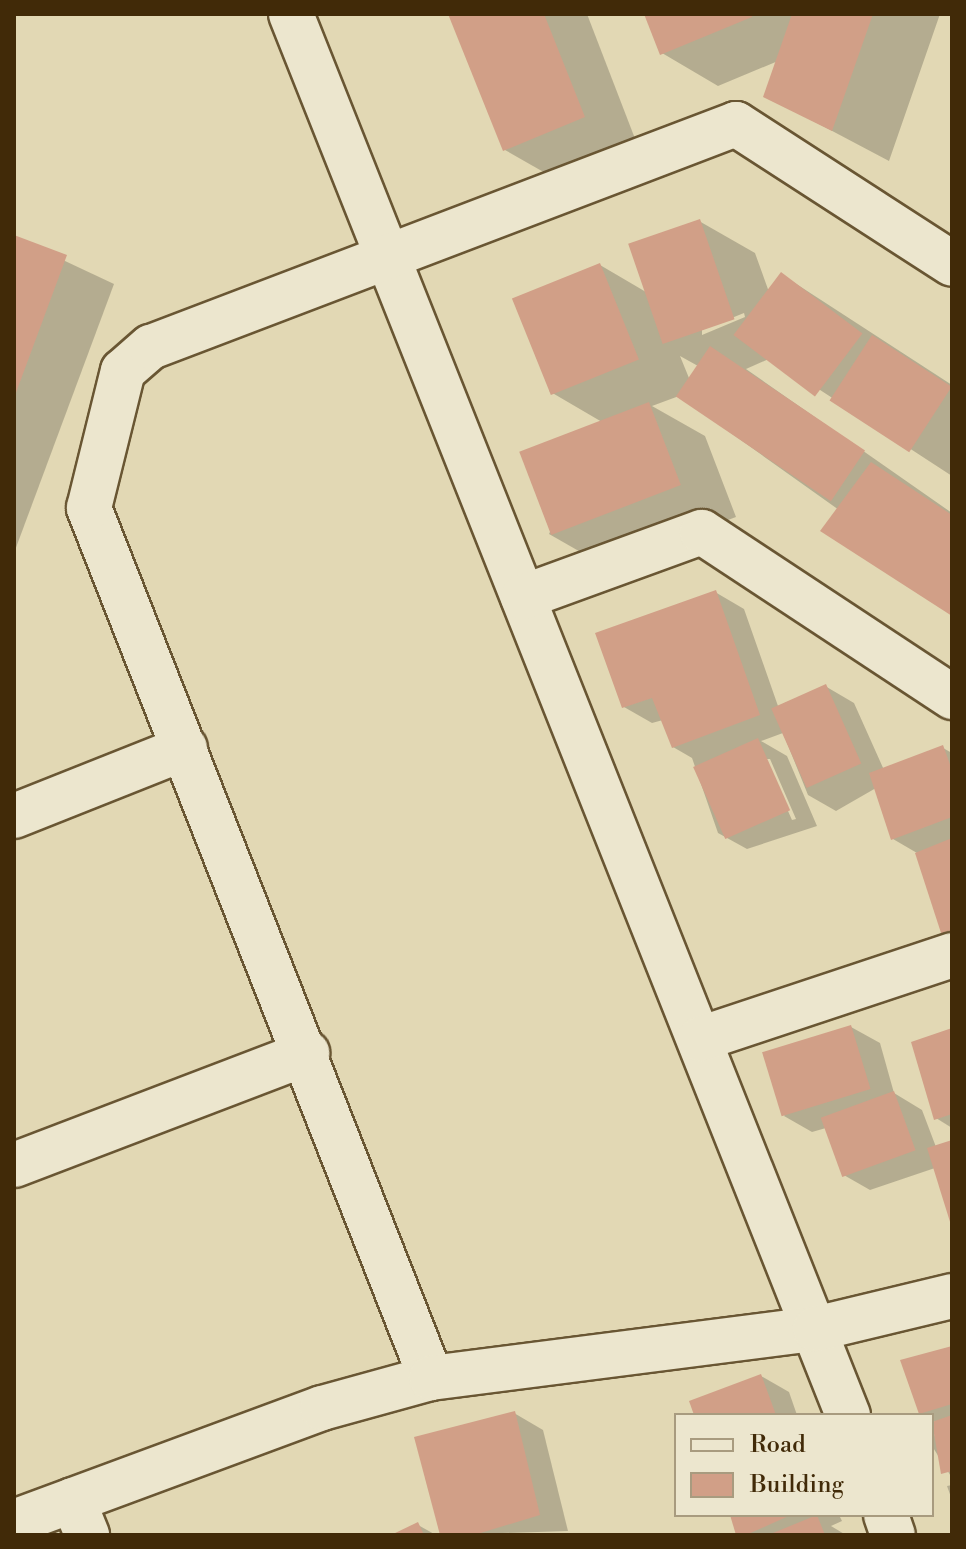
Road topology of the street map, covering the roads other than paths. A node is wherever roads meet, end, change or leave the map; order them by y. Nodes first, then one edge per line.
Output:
1 (291, 14) edge
2 (387, 255) junction
3 (952, 264) edge
4 (523, 597) junction
5 (952, 697) edge
6 (185, 748) junction
7 (14, 816) edge
8 (952, 955) edge
9 (700, 1039) junction
10 (307, 1053) junction
11 (14, 1165) edge
12 (952, 1296) edge
13 (815, 1329) junction
14 (431, 1378) junction
15 (847, 1413) edge
16 (80, 1517) edge
17 (14, 1522) edge

1 - 2 street
2 - 3 street
2 - 4 street
2 - 6 street
4 - 5 street
4 - 9 street
6 - 7 street
6 - 10 street
8 - 9 street
9 - 13 street
10 - 11 street
10 - 14 street
12 - 13 street
13 - 14 street
13 - 15 street
14 - 16 street
16 - 17 street

